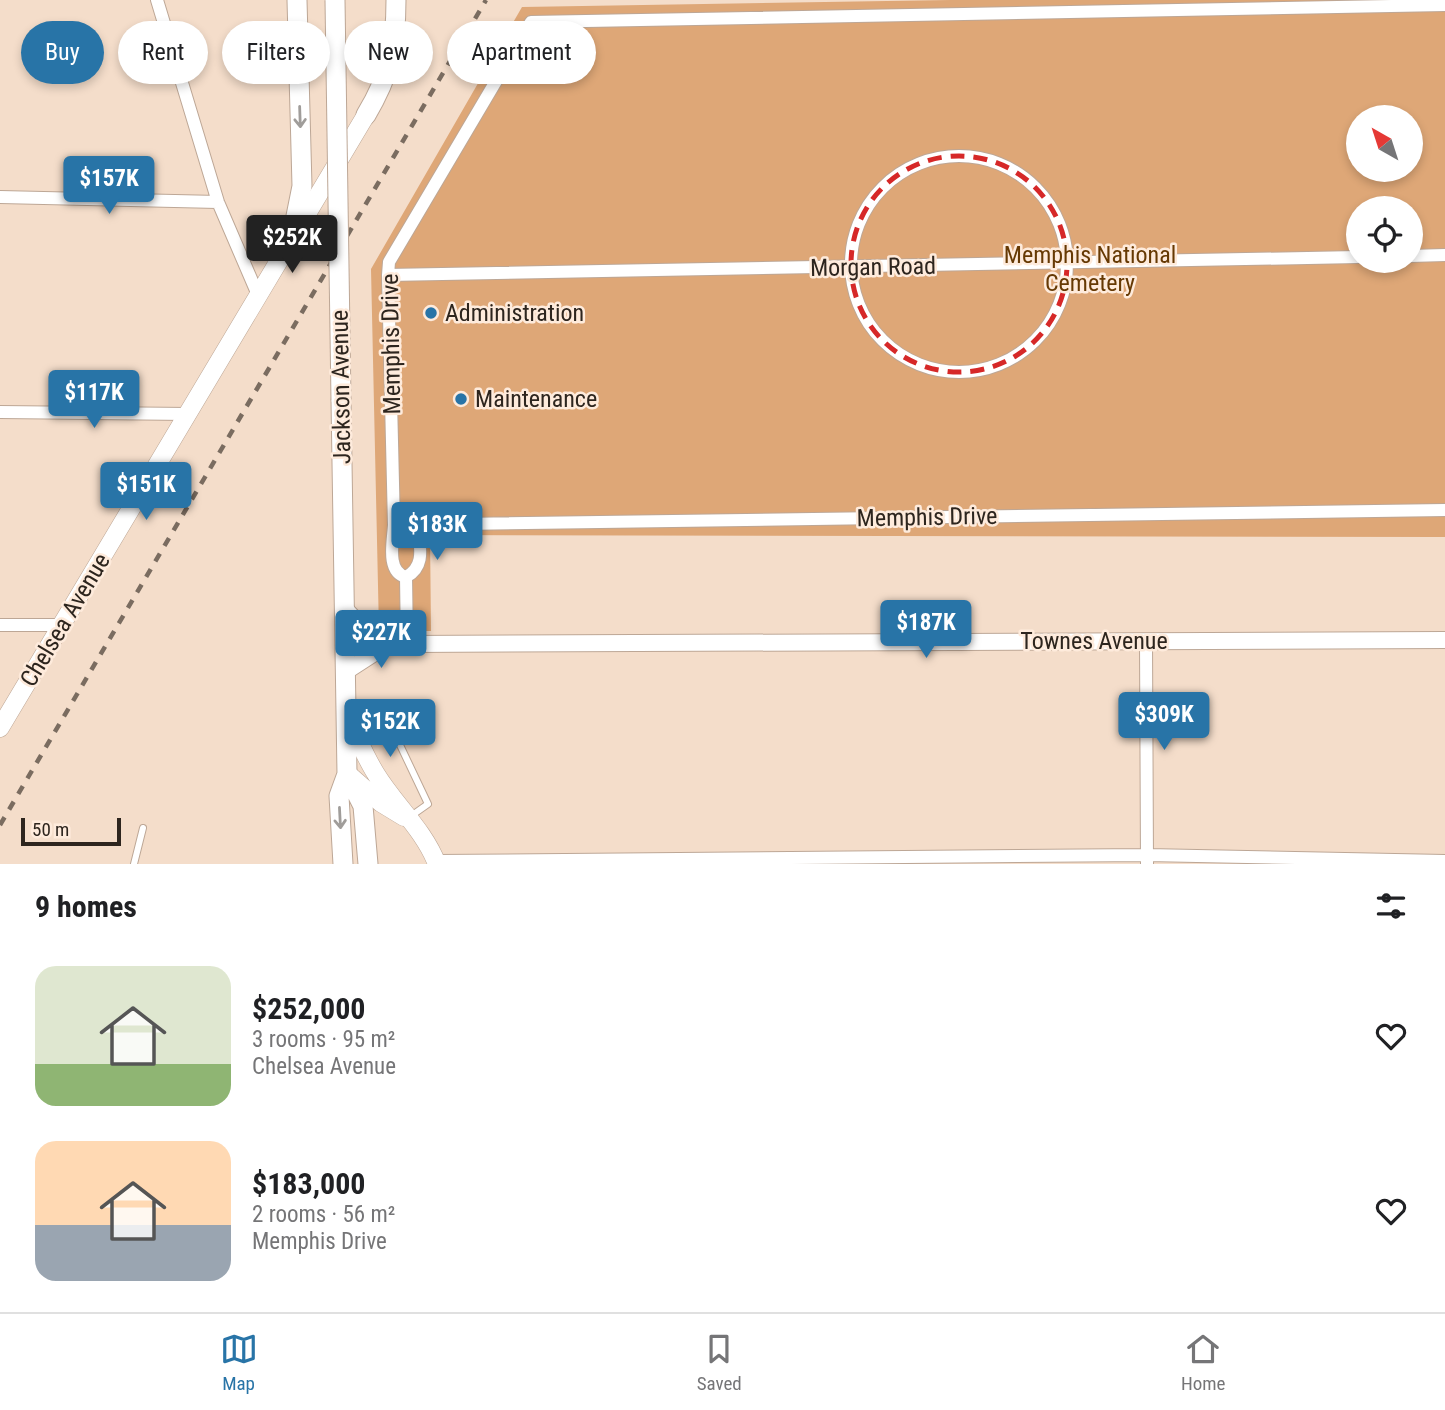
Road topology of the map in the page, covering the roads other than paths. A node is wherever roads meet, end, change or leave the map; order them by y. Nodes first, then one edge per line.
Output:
1 (157, 0) edge
2 (297, 0) edge
3 (335, 0) edge
4 (396, 0) edge
5 (1445, 5) edge
6 (366, 115) joint
7 (0, 197) edge
8 (218, 202) junction
9 (292, 236) junction
10 (1445, 255) edge
11 (1423, 256) edge
12 (1346, 257) edge
13 (1068, 263) junction
14 (850, 268) junction
15 (388, 275) junction
16 (258, 295) junction
17 (0, 412) edge
18 (188, 414) junction
19 (1445, 510) edge
20 (418, 524) junction
21 (394, 525) junction
22 (406, 577) junction
23 (345, 609) junction
24 (0, 625) edge
25 (61, 625) junction
26 (1146, 640) junction
27 (1445, 640) edge
28 (407, 644) junction
29 (345, 672) junction
30 (346, 715) junction
31 (391, 726) dead end
32 (0, 728) edge
33 (347, 774) junction
34 (407, 819) junction
35 (143, 828) dead end
36 (1147, 859) edge
37 (1445, 861) edge
38 (437, 862) edge
39 (134, 864) edge
40 (343, 864) edge
41 (368, 864) edge

1 - 8 street
2 -> 9 main road
3 - 23 main road, Jackson Avenue, bridge
4 - 6 main road
5 - 15 street, Memphis Drive
6 - 9 main road, Chelsea Avenue
7 - 8 street
8 - 16 street
9 - 16 main road, Chelsea Avenue
10 - 11 street
12 - 13 street, Morgan Road
13 - 14 street, Morgan Road
13 - 14 street
13 - 14 street
14 - 15 street, Morgan Road
15 - 21 street, Memphis Drive
16 - 18 main road, Chelsea Avenue
17 - 18 street
18 - 25 main road, Chelsea Avenue
19 - 20 street, Memphis Drive
20 - 21 street, Memphis Drive
20 - 22 street
21 - 22 street
22 - 28 street
23 - 28 street, Townes Avenue
23 - 29 main road, Jackson Avenue
24 - 25 street
25 - 32 main road, Chelsea Avenue
26 - 27 street, Townes Avenue
26 - 28 street, Townes Avenue
26 - 36 street
28 - 29 street, Townes Avenue
29 - 30 main road, Jackson Avenue
30 - 33 main road, Jackson Avenue
30 - 34 main road
31 - 34 lane
33 - 34 main road
33 -> 40 main road, Jackson Avenue
33 - 41 main road, Jackson Avenue
34 - 38 main road
35 - 39 lane
36 - 37 street
36 - 38 street

